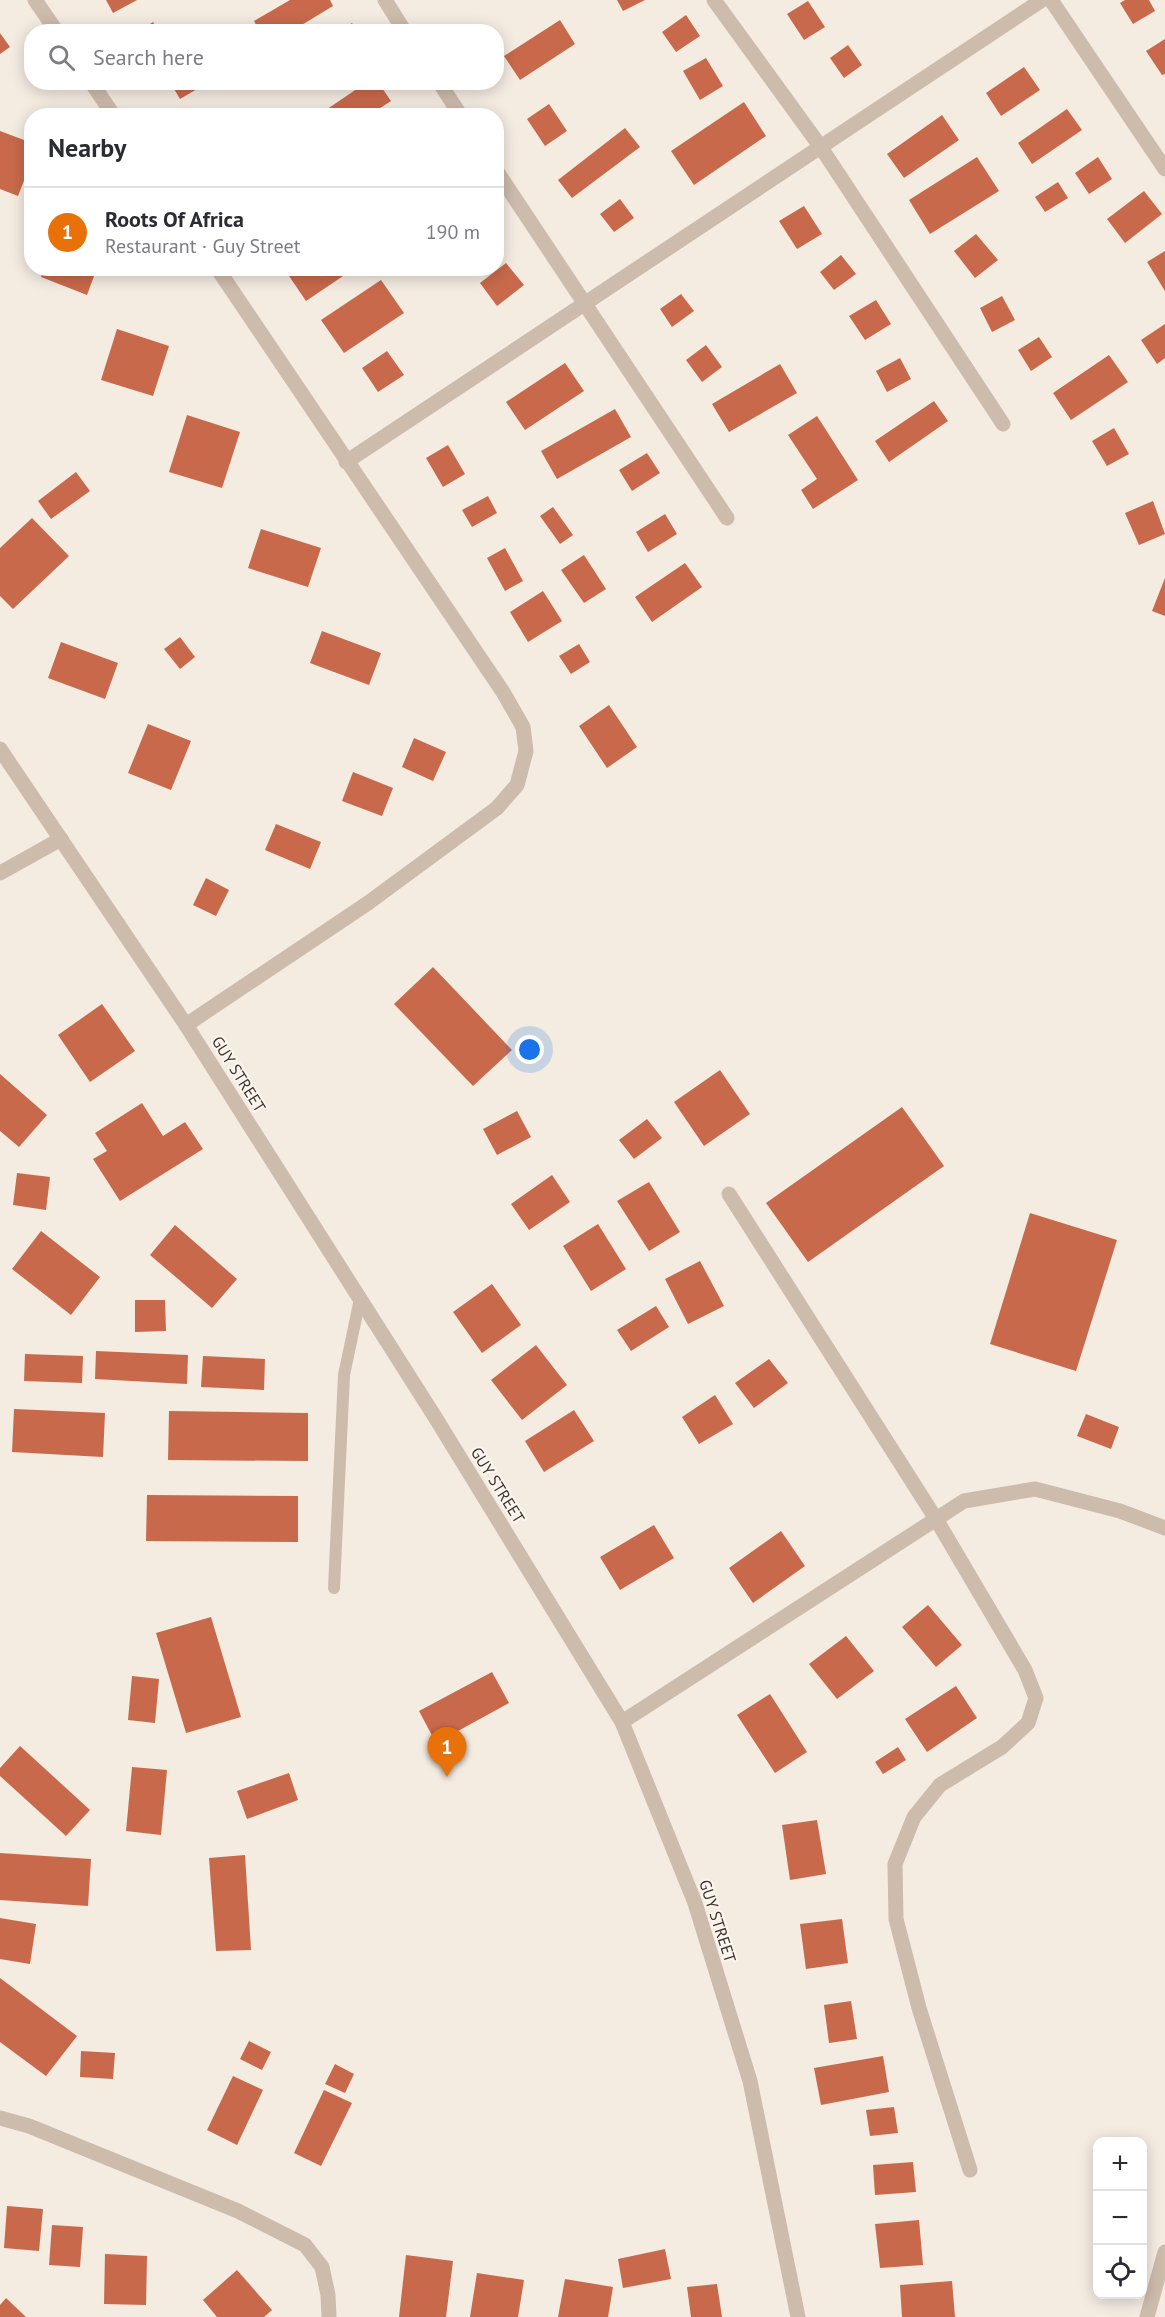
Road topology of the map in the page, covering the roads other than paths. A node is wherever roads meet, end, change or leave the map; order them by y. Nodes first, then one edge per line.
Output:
1 (35, 0) edge
2 (385, 0) edge
3 (714, 0) edge
4 (1042, 0) edge
5 (1051, 0) edge
6 (52, 24) edge
7 (400, 24) edge
8 (97, 90) edge
9 (444, 90) edge
10 (109, 108) edge
11 (455, 108) edge
12 (820, 146) junction
13 (1165, 169) edge
14 (504, 182) edge
15 (222, 276) edge
16 (585, 305) junction
17 (1003, 424) dead end
18 (346, 462) junction
19 (727, 518) dead end
20 (0, 748) edge
21 (61, 839) junction
22 (0, 873) edge
23 (186, 1025) junction
24 (729, 1194) dead end
25 (360, 1299) junction
26 (936, 1519) junction
27 (1165, 1528) edge
28 (334, 1588) dead end
29 (622, 1722) junction
30 (0, 2118) edge
31 (970, 2170) dead end
32 (1165, 2252) edge
33 (329, 2317) edge
34 (798, 2317) edge
35 (1147, 2317) edge

1 - 6 street
2 - 7 street
3 - 12 street
4 - 12 street
5 - 13 street
8 - 10 street
9 - 11 street
12 - 16 street
12 - 17 street
14 - 16 street
15 - 18 street
16 - 18 street
16 - 19 street
18 - 23 street
20 - 21 street, GUY STREET
21 - 22 street
21 - 23 street, GUY STREET
23 - 25 street, GUY STREET
24 - 26 street
25 - 28 lane
25 - 29 street, GUY STREET
26 - 27 street
26 - 29 street
26 - 31 street
29 - 34 street, GUY STREET
30 - 33 street
32 - 35 street

